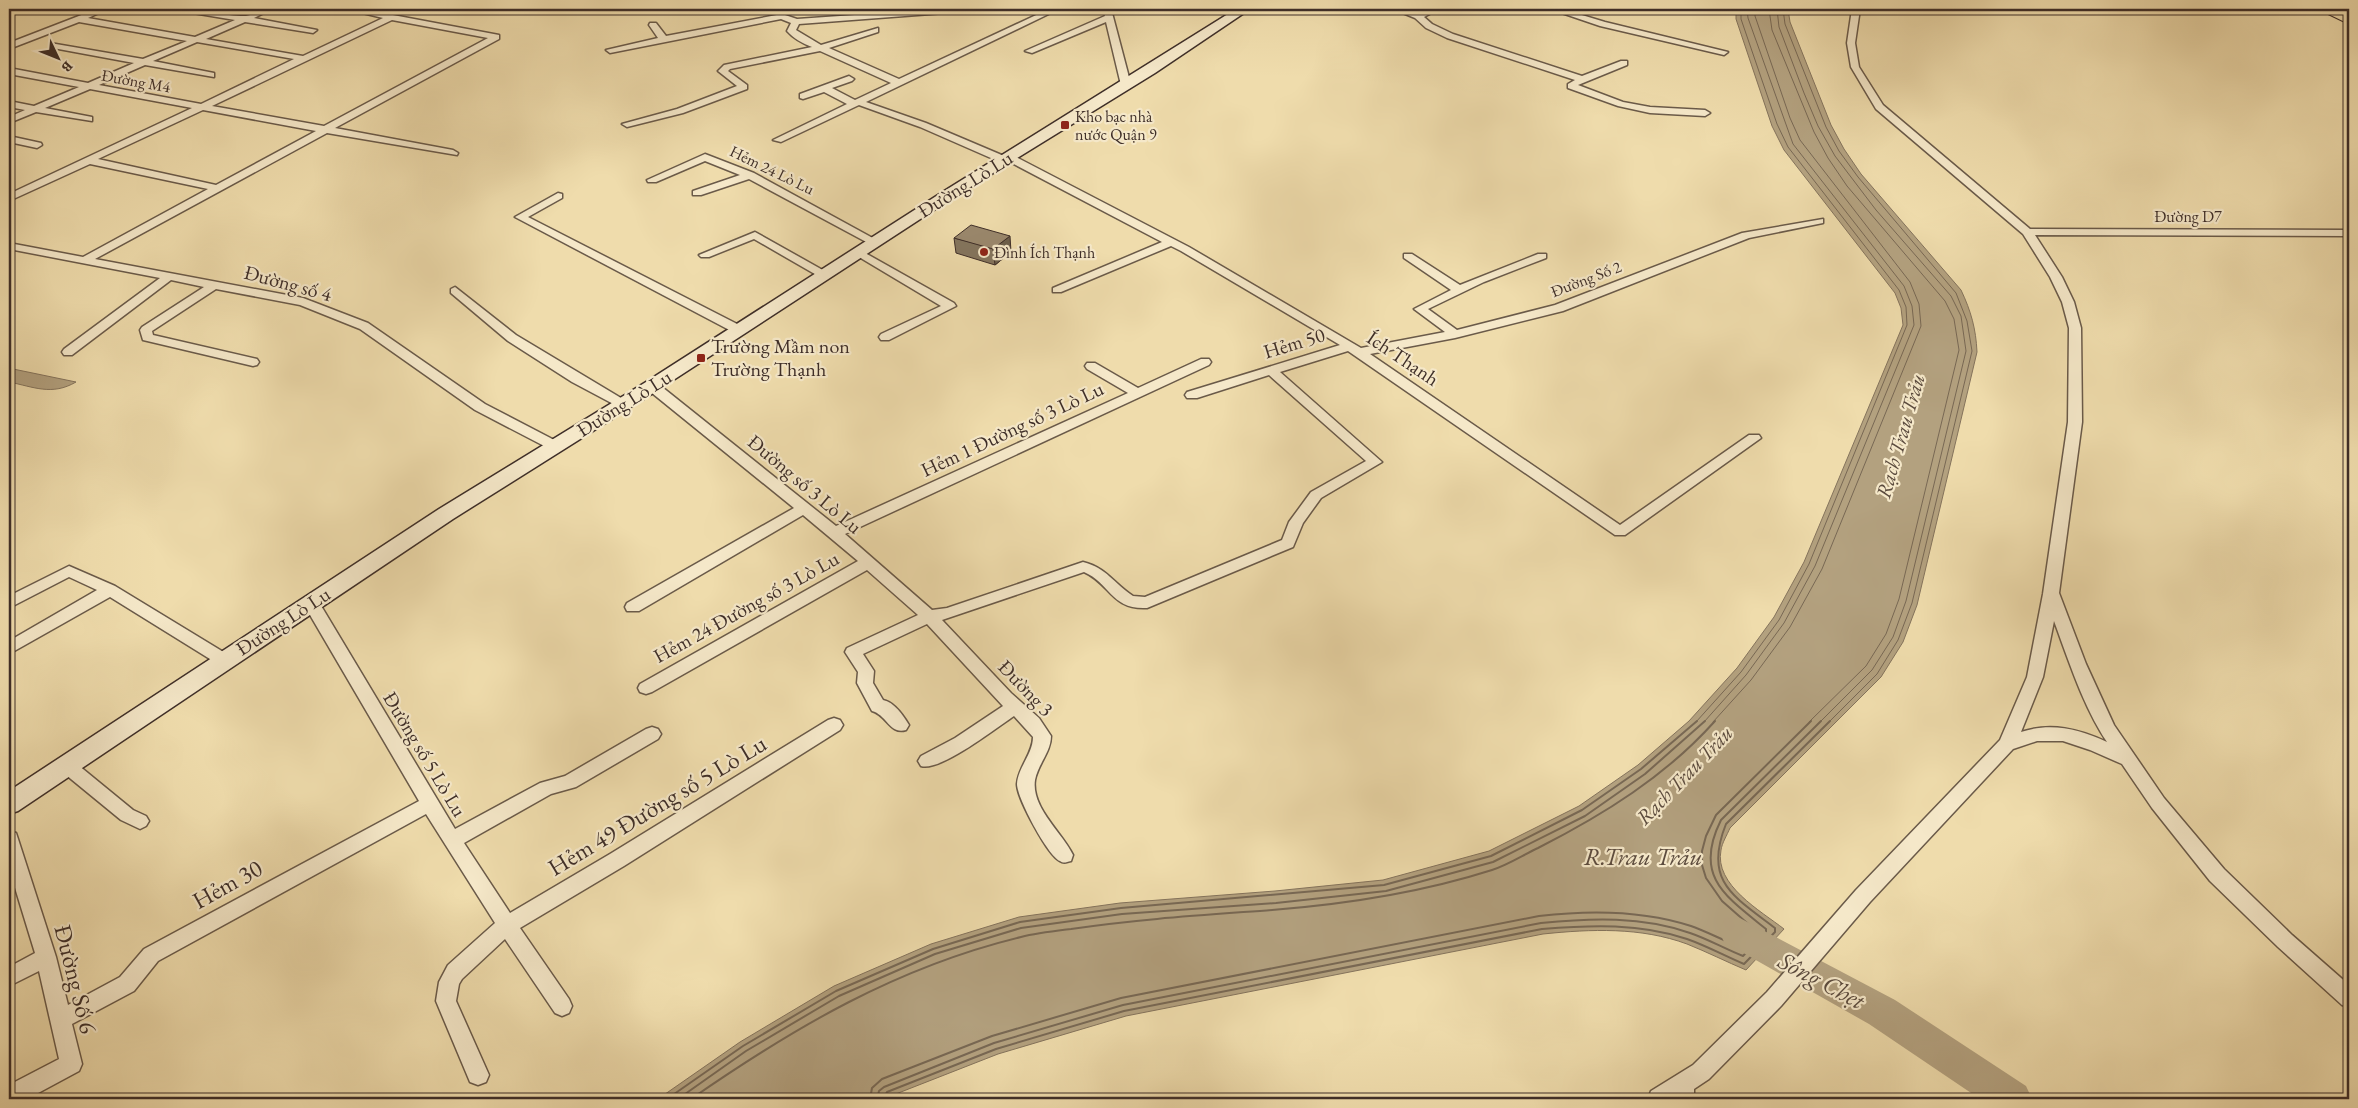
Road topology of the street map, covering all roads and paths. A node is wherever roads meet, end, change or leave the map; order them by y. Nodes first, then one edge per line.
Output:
1 (104, 9) edge
2 (182, 9) edge
3 (268, 9) edge
4 (350, 9) edge
5 (971, 9) edge
6 (1055, 9) edge
7 (1244, 9) edge
8 (1397, 9) edge
9 (1435, 9) edge
10 (1554, 9) edge
11 (1856, 9) edge
12 (2325, 9) edge
13 (2332, 9) edge
14 (1108, 13) edge
15 (1418, 16) junction
16 (391, 17) junction
17 (2349, 18) edge
18 (77, 19) junction
19 (244, 19) junction
20 (796, 22) junction
21 (654, 25) dead end
22 (313, 30) dead end
23 (875, 30) dead end
24 (663, 39) junction
25 (196, 40) junction
26 (53, 45) dead end
27 (9, 46) edge
28 (821, 48) junction
29 (610, 50) dead end
30 (1029, 51) dead end
31 (1724, 52) dead end
32 (302, 58) junction
33 (144, 62) junction
34 (1624, 63) dead end
35 (9, 72) edge
36 (212, 75) dead end
37 (848, 79) dead end
38 (1582, 79) junction
39 (899, 83) junction
40 (1126, 85) junction
41 (87, 87) junction
42 (824, 88) junction
43 (803, 96) dead end
44 (856, 103) junction
45 (9, 104) edge
46 (199, 107) junction
47 (36, 109) junction
48 (1705, 113) dead end
49 (89, 119) dead end
50 (9, 120) edge
51 (627, 124) dead end
52 (325, 130) junction
53 (9, 139) edge
54 (778, 140) dead end
55 (37, 145) dead end
56 (453, 153) dead end
57 (1006, 158) junction
58 (87, 160) junction
59 (750, 175) junction
60 (652, 180) dead end
61 (217, 188) junction
62 (697, 193) dead end
63 (558, 196) dead end
64 (9, 198) edge
65 (1819, 221) dead end
66 (2027, 232) junction
67 (2349, 233) edge
68 (874, 242) junction
69 (1171, 242) junction
70 (9, 246) edge
71 (858, 252) junction
72 (705, 255) dead end
73 (1408, 256) dead end
74 (1542, 256) dead end
75 (83, 261) junction
76 (824, 275) junction
77 (170, 276) junction
78 (215, 284) junction
79 (1057, 290) dead end
80 (1459, 290) junction
81 (455, 291) dead end
82 (739, 330) junction
83 (1455, 334) junction
84 (884, 337) dead end
85 (1355, 349) junction
86 (68, 352) dead end
87 (253, 362) dead end
88 (1205, 362) dead end
89 (1091, 366) dead end
90 (1272, 370) junction
91 (652, 386) junction
92 (1138, 393) junction
93 (1192, 395) dead end
94 (624, 404) junction
95 (1754, 438) dead end
96 (554, 446) junction
97 (803, 509) junction
98 (835, 534) junction
99 (867, 564) junction
100 (110, 590) junction
101 (2051, 593) junction
102 (9, 603) edge
103 (311, 603) junction
104 (633, 607) dead end
105 (929, 616) junction
106 (9, 648) edge
107 (224, 660) junction
108 (646, 688) dead end
109 (1014, 707) junction
110 (834, 725) dead end
111 (900, 725) dead end
112 (652, 734) dead end
113 (2007, 744) junction
114 (2129, 760) junction
115 (927, 761) dead end
116 (66, 765) junction
117 (9, 804) edge
118 (429, 804) junction
119 (140, 821) dead end
120 (9, 839) edge
121 (452, 840) junction
122 (1064, 855) dead end
123 (505, 926) junction
124 (46, 957) junction
125 (9, 977) edge
126 (2349, 998) edge
127 (562, 1006) dead end
128 (60, 1020) junction
129 (478, 1074) dead end
130 (1683, 1092) edge
131 (9, 1097) edge
132 (1659, 1099) edge

1 - 18 street
2 - 19 street
3 - 19 street
4 - 16 street
5 - 20 street
6 - 39 street
7 - 40 street, Đường Lò Lu
8 - 15 street
9 - 15 street
10 - 31 street
11 - 66 street
12 - 17 main road
13 - 17 main road
14 - 30 street
14 - 40 street
15 - 38 street
16 - 32 street
16 - 52 street
18 - 25 street
18 - 27 street
19 - 22 street
19 - 25 street
20 - 24 street
20 - 28 street
21 - 24 street
23 - 28 street
24 - 29 street
25 - 32 street
25 - 33 street
26 - 33 street
28 - 39 street
28 - 51 street
32 - 46 street
33 - 36 street
33 - 41 street
34 - 38 street
35 - 41 street, Đường M4
37 - 42 street
38 - 48 street
39 - 44 street
40 - 57 street, Đường Lò Lu
41 - 46 street, Đường M4
41 - 47 street
42 - 43 street
42 - 44 street, Ích Thạnh
44 - 54 street
44 - 57 street, Ích Thạnh
45 - 47 street
46 - 52 street, Đường M4
46 - 58 street
47 - 49 street
47 - 50 street
52 - 56 street, Đường M4
52 - 61 street
53 - 55 street
57 - 68 street, Đường Lò Lu
57 - 69 street, Ích Thạnh
58 - 61 street
58 - 64 street
59 - 60 street, Hẻm 24 Lò Lu
59 - 62 street
59 - 68 street, Hẻm 24 Lò Lu
61 - 75 street
63 - 82 street
65 - 83 street, Đường Số 2
66 - 67 street, Đường D7
66 - 101 street
68 - 71 street, Đường Lò Lu
69 - 79 street
69 - 85 street, Ích Thạnh
70 - 75 street, Đường số 4
71 - 76 street, Đường Lò Lu
71 - 84 street
72 - 76 street
73 - 80 street
74 - 80 street
75 - 77 street, Đường số 4
76 - 82 street, Đường Lò Lu
77 - 78 street, Đường số 4
77 - 86 street
78 - 87 street
78 - 96 street, Đường số 4
80 - 83 street
81 - 94 street
82 - 91 street, Đường Lò Lu
83 - 85 street, Đường Số 2
85 - 90 street, Hẻm 50
85 - 95 street, Ích Thạnh
88 - 92 street, Hẻm 1 Đường số 3 Lò Lu
89 - 92 street
90 - 93 street, Hẻm 50
90 - 105 street
91 - 94 street, Đường Lò Lu
91 - 97 street, Đường số 3 Lò Lu
92 - 98 street, Hẻm 1 Đường số 3 Lò Lu
94 - 96 street, Đường Lò Lu
96 - 103 street, Đường Lò Lu
97 - 98 street, Đường số 3 Lò Lu
97 - 104 street
98 - 99 street, Đường số 3 Lò Lu
99 - 105 street, Đường số 3 Lò Lu
99 - 108 street, Hẻm 24 Đường số 3 Lò Lu
100 - 102 street
100 - 106 street
100 - 107 street
101 - 113 street
101 - 114 street
103 - 107 street, Đường Lò Lu
103 - 118 street, Đường số 5 Lò Lu
105 - 109 street, Đường 3
105 - 111 street
107 - 116 street, Đường Lò Lu
109 - 115 street
109 - 122 street, Đường 3
110 - 123 street, Hẻm 49 Đường số 5 Lò Lu
112 - 121 street
113 - 114 street
113 - 130 street
114 - 126 street
116 - 117 street, Đường Lò Lu
116 - 119 street
118 - 121 street, Đường số 5 Lò Lu
118 - 128 street, Hẻm 30
120 - 124 street, Đường Số 6
121 - 123 street, Đường số 5 Lò Lu
123 - 127 street, Đường số 5 Lò Lu
123 - 129 street, Hẻm 49 Đường số 5 Lò Lu
124 - 125 street
124 - 128 street, Đường Số 6
128 - 131 street, Đường Số 6
130 - 132 street

